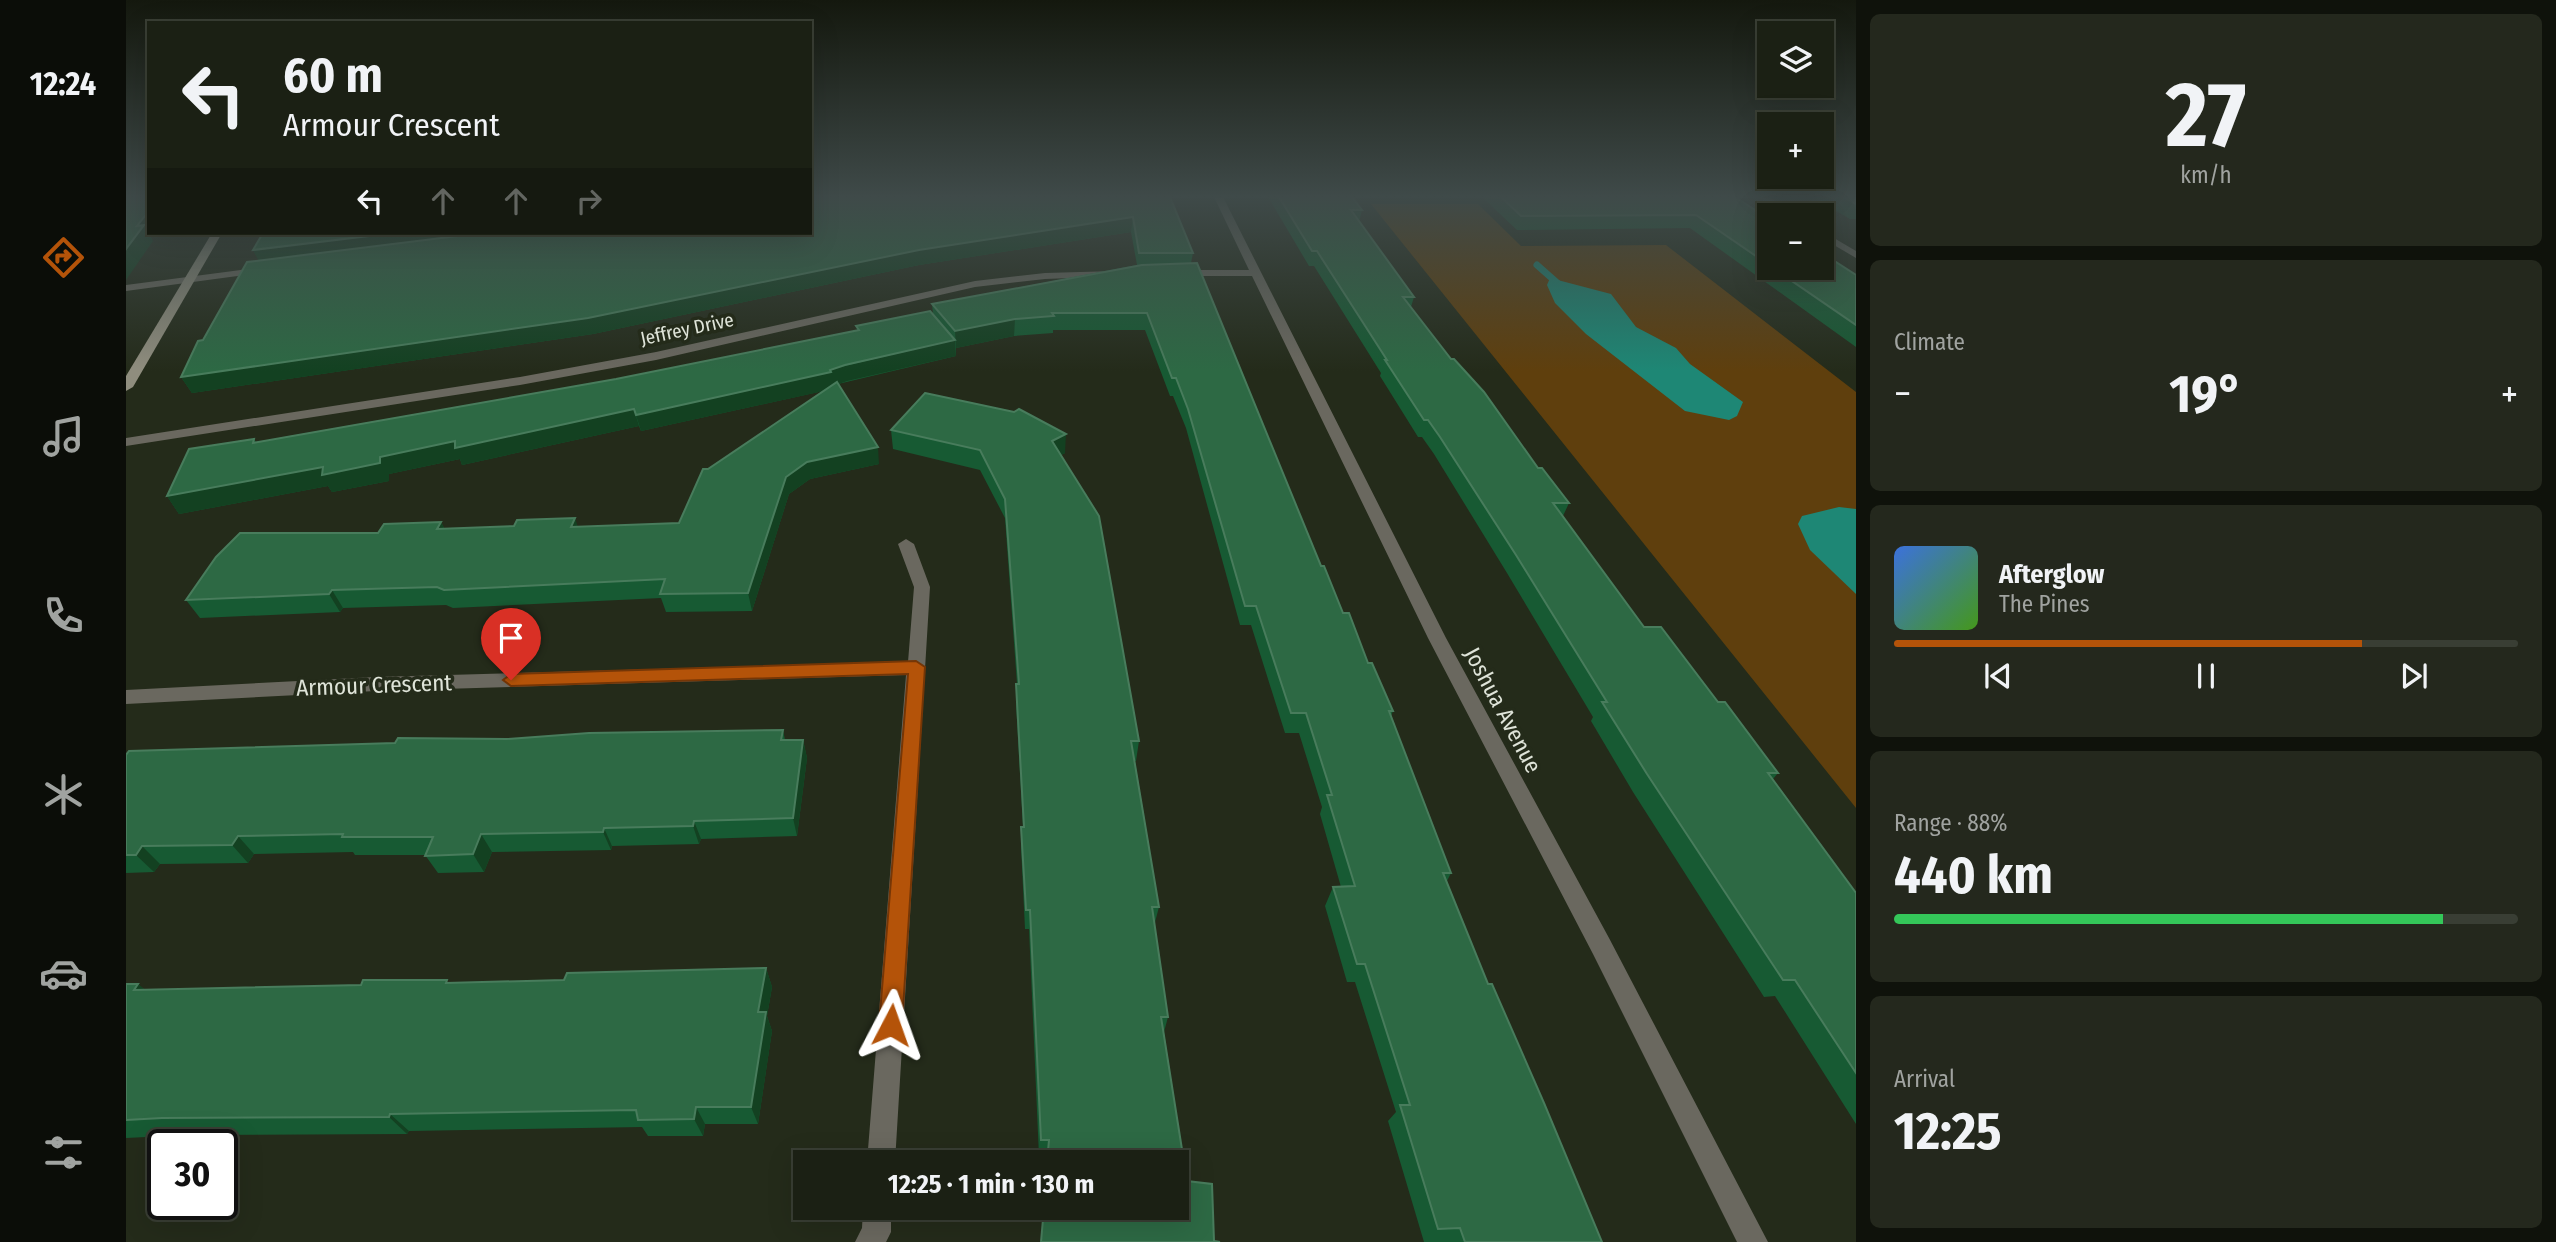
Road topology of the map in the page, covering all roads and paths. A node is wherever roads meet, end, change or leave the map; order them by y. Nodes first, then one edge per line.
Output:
1 (204, 255) edge
2 (1247, 255) edge
3 (278, 268) edge
4 (1256, 273) junction
5 (1134, 274) edge
6 (1170, 274) edge
7 (189, 280) junction
8 (126, 288) edge
9 (126, 387) edge
10 (126, 442) edge
11 (906, 544) dead end
12 (916, 667) junction
13 (126, 697) edge
14 (882, 1150) edge
15 (876, 1220) edge
16 (870, 1242) edge
17 (1753, 1242) edge

1 - 7 street
2 - 4 street, Joshua Avenue
3 - 7 street
4 - 6 street
4 - 17 street, Joshua Avenue
5 - 10 street, Jeffrey Drive
7 - 8 street
7 - 9 street
11 - 12 street
12 - 13 street, Armour Crescent
12 - 14 street
15 - 16 street

